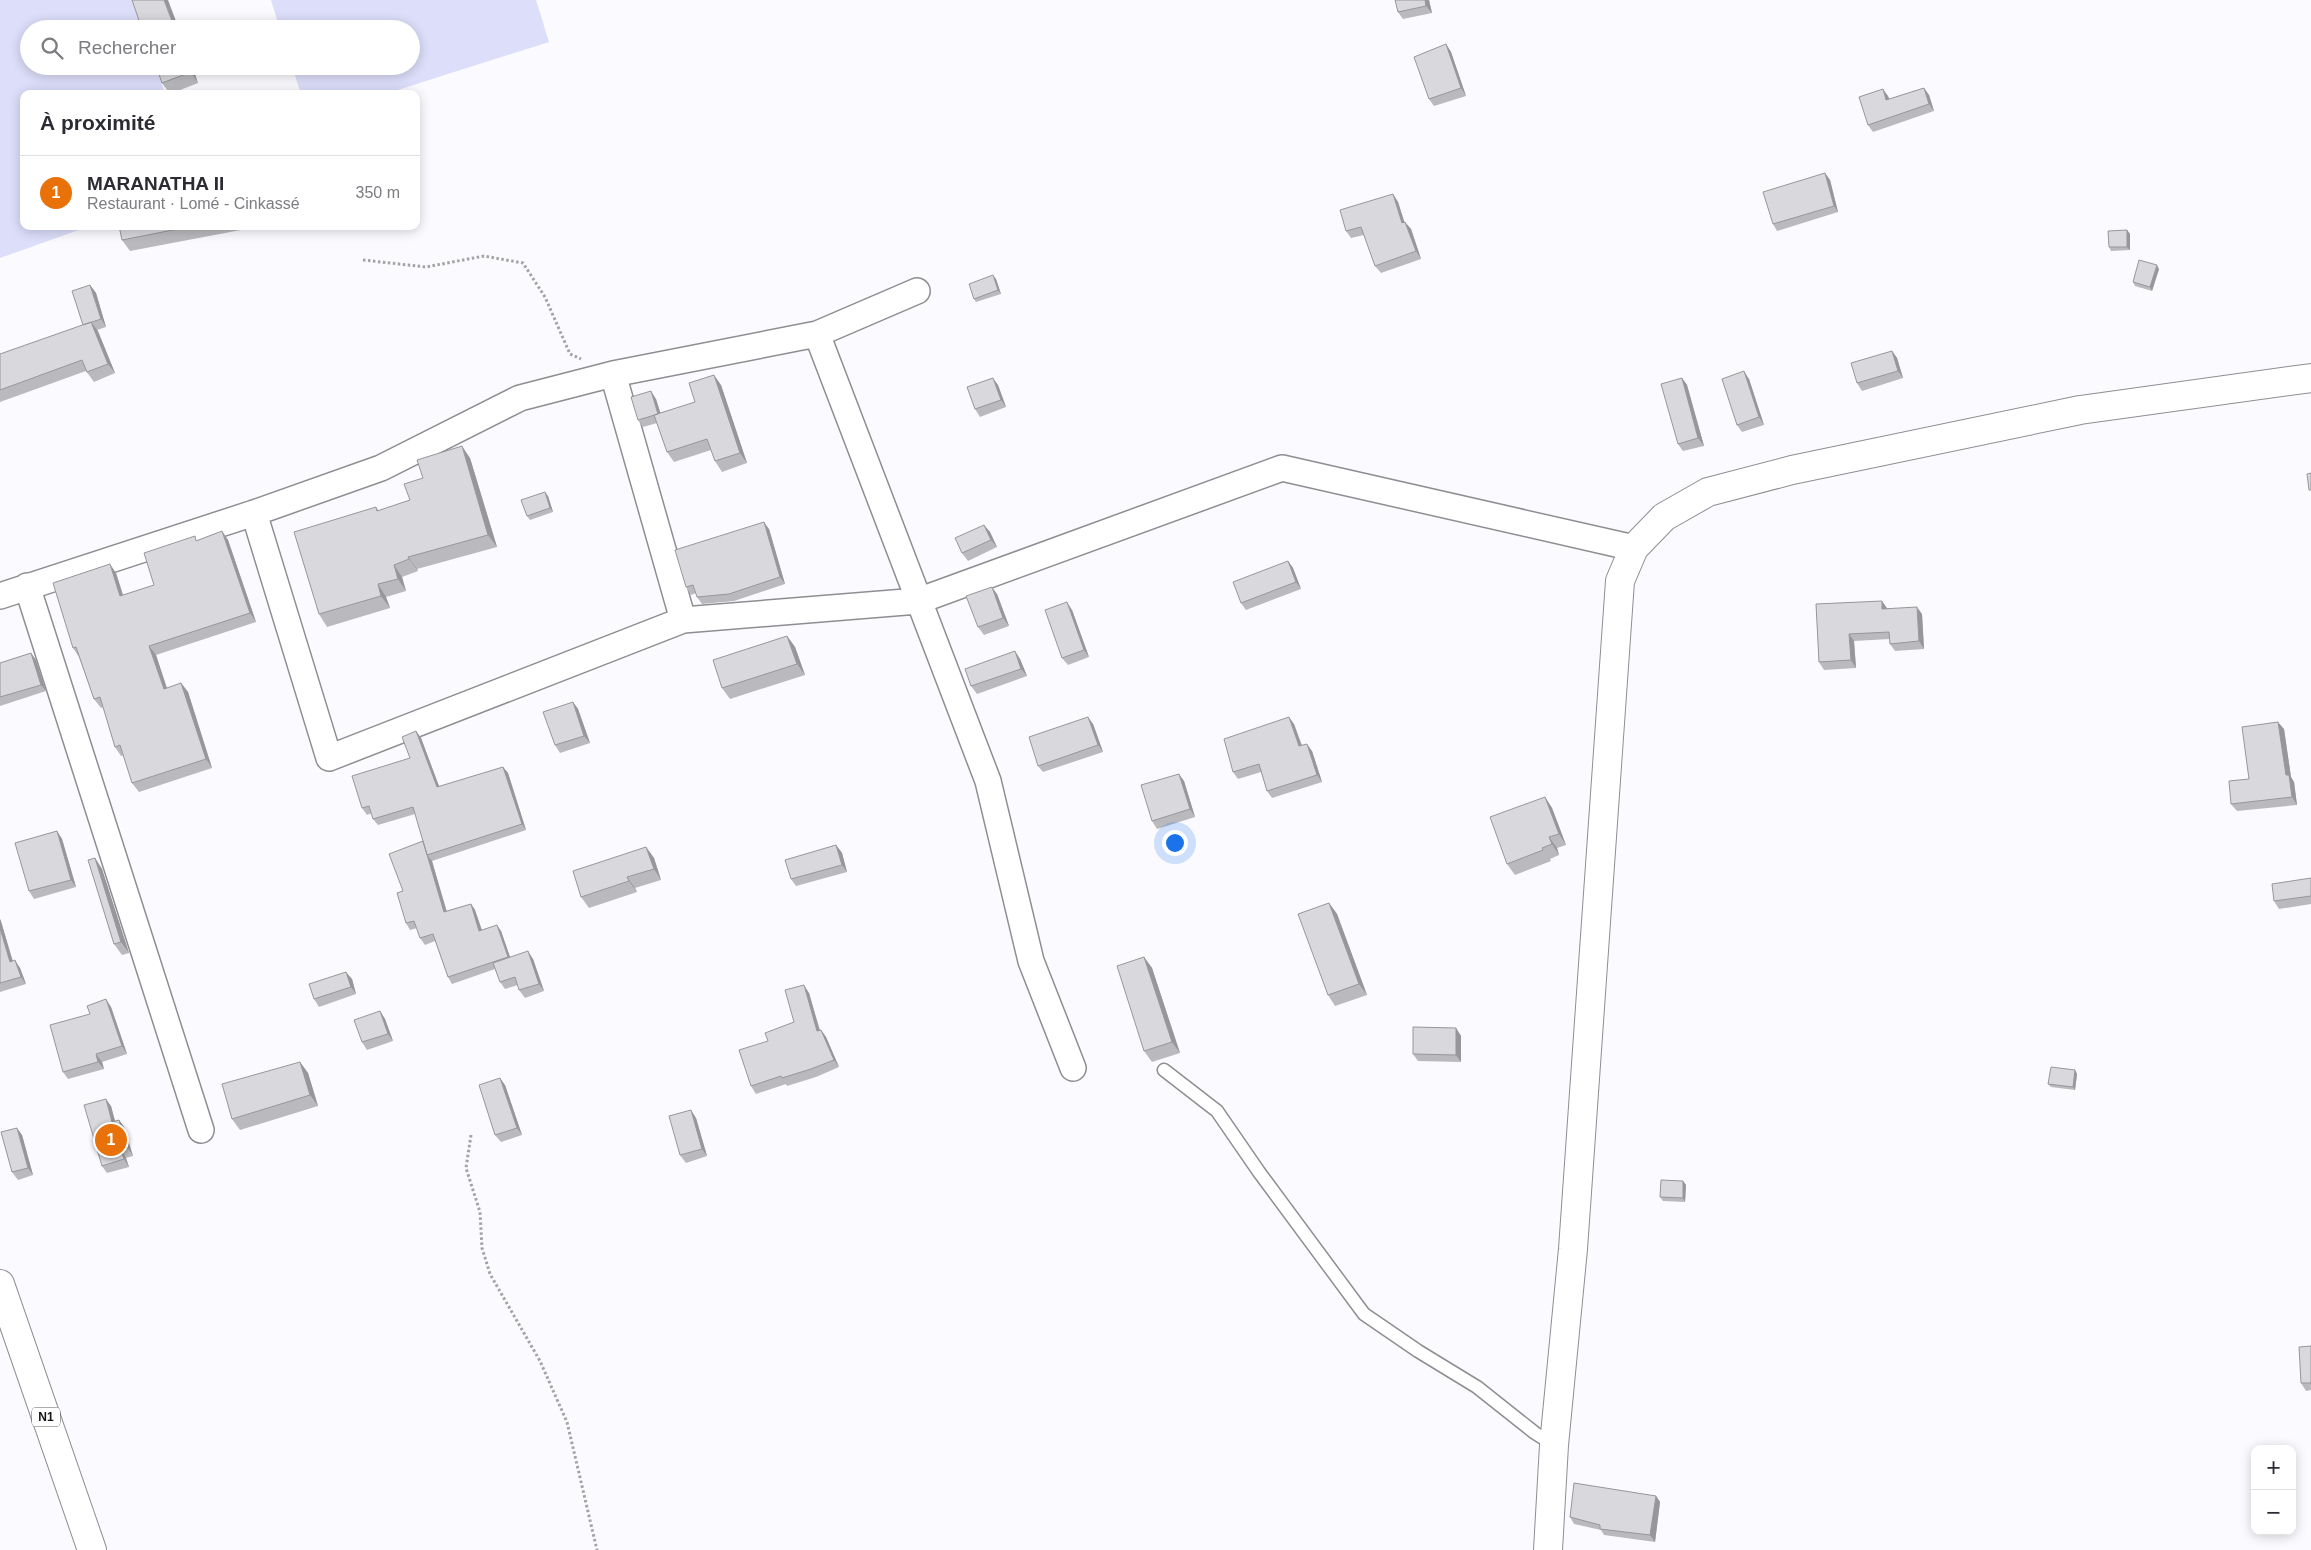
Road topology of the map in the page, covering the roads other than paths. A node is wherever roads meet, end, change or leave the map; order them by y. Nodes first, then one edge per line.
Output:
1 (918, 291) dead end
2 (817, 334) junction
3 (613, 374) junction
4 (2311, 378) edge
5 (254, 513) junction
6 (1634, 548) junction
7 (27, 586) junction
8 (0, 596) edge
9 (918, 601) junction
10 (683, 620) junction
11 (1073, 1068) dead end
12 (1164, 1070) dead end
13 (201, 1130) dead end
14 (0, 1284) edge
15 (1554, 1445) junction
16 (92, 1550) edge
17 (1548, 1550) edge

1 - 2 street
2 - 3 street
2 - 9 street
3 - 5 street
3 - 10 street
4 - 6 main road
5 - 7 street
5 - 10 street
6 - 9 street
6 - 15 main road
7 - 8 street
7 - 13 street
9 - 10 street
9 - 11 street
12 - 15 lane
14 - 16 main road, N1
15 - 17 main road

